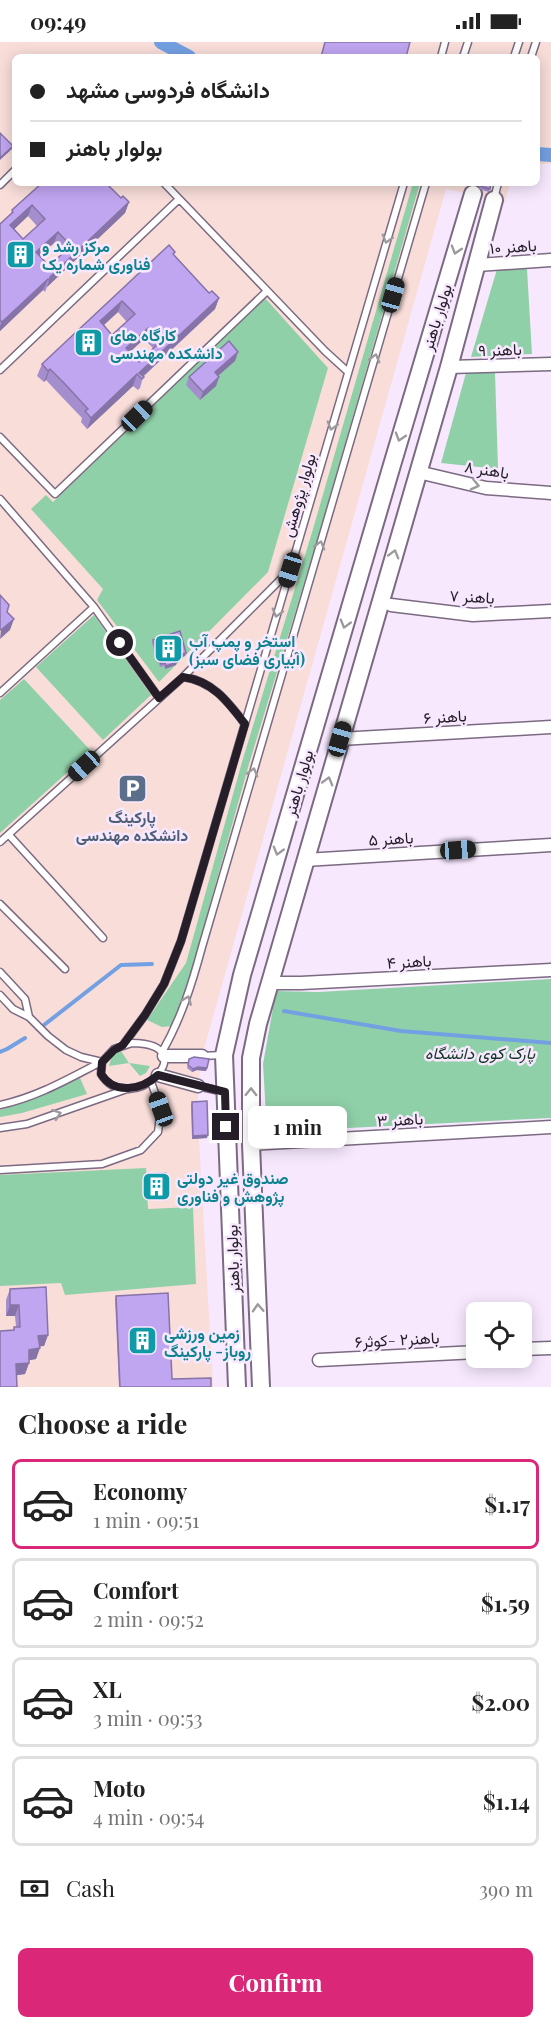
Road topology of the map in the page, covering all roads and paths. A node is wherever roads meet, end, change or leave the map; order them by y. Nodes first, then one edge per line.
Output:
1 (12, 173) edge
2 (0, 185) edge
3 (167, 186) edge
4 (403, 186) edge
5 (425, 186) edge
6 (497, 186) edge
7 (473, 194) edge
8 (179, 199) junction
9 (493, 206) junction
10 (551, 260) edge
11 (477, 265) junction
12 (267, 291) junction
13 (551, 364) edge
14 (449, 367) junction
15 (0, 370) edge
16 (348, 372) junction
17 (0, 437) edge
18 (418, 472) junction
19 (551, 493) edge
20 (0, 499) edge
21 (290, 570) junction
22 (391, 605) dead end
23 (94, 607) junction
24 (551, 611) edge
25 (330, 676) junction
26 (183, 677) junction
27 (356, 683) junction
28 (0, 693) edge
29 (159, 698) junction
30 (245, 724) junction
31 (551, 727) edge
32 (340, 739) junction
33 (9, 835) junction
34 (0, 842) edge
35 (551, 845) edge
36 (304, 860) junction
37 (0, 904) edge
38 (103, 938) dead end
39 (65, 969) dead end
40 (551, 970) edge
41 (0, 972) edge
42 (268, 983) junction
43 (0, 995) edge
44 (29, 1017) junction
45 (123, 1045) junction
46 (163, 1054) junction
47 (224, 1055) junction
48 (202, 1056) joint
49 (102, 1062) junction
50 (155, 1079) junction
51 (198, 1086) joint
52 (128, 1089) junction
53 (225, 1092) junction
54 (0, 1105) edge
55 (551, 1127) edge
56 (0, 1128) edge
57 (250, 1144) junction
58 (0, 1170) edge
59 (551, 1348) edge
60 (532, 1349) edge
61 (466, 1353) edge
62 (319, 1360) dead end
63 (237, 1387) edge
64 (261, 1387) edge

1 - 2 lane
3 - 8 lane
4 -> 16 lane, بولوار پژوهش
46 -> 5 lane
6 - 9 lane
7 - 9 street
7 -> 25 street, بولوار باهنر
8 - 12 lane
8 - 15 lane
9 - 11 street, بولوار باهنر
10 - 11 street, باهنر ۱۰
11 - 14 street, بولوار باهنر
12 - 16 lane
12 - 17 lane
13 - 14 street, باهنر ۹
14 - 18 street, بولوار باهنر
16 -> 21 lane, بولوار پژوهش
18 -> 19 street, باهنر ۸
27 -> 18 street, بولوار باهنر
20 - 23 lane
21 - 26 lane
21 -> 30 lane, بولوار پژوهش
22 - 24 street, باهنر ۷
23 - 28 lane
23 - 29 lane
25 - 27 street
25 -> 47 street, بولوار باهنر
26 - 29 lane
26 - 30 lane
27 - 32 street, بولوار باهنر
29 - 33 lane
30 - 45 lane, بولوار پژوهش
31 - 32 street, باهنر ۶
36 -> 32 street, بولوار باهنر
33 - 34 lane
33 - 38 lane
35 - 36 street, باهنر ۵
36 - 42 street, بولوار باهنر
37 - 39 lane
40 - 42 street, باهنر ۴
41 - 44 lane
57 -> 42 street, بولوار باهنر
43 - 44 lane
44 - 49 lane
45 - 46 lane
45 - 49 lane
46 - 48 street
46 - 50 lane
47 - 48 lane
47 - 53 street, بولوار باهنر
49 - 52 lane
49 - 54 lane
50 - 51 street
50 - 52 lane
50 - 58 lane
51 - 53 lane
56 -> 52 lane
53 - 63 street, بولوار باهنر
55 - 57 street, باهنر ۳
64 -> 57 street, بولوار باهنر
59 - 60 street
61 - 62 street, باهنر۲ -کوثر۶

